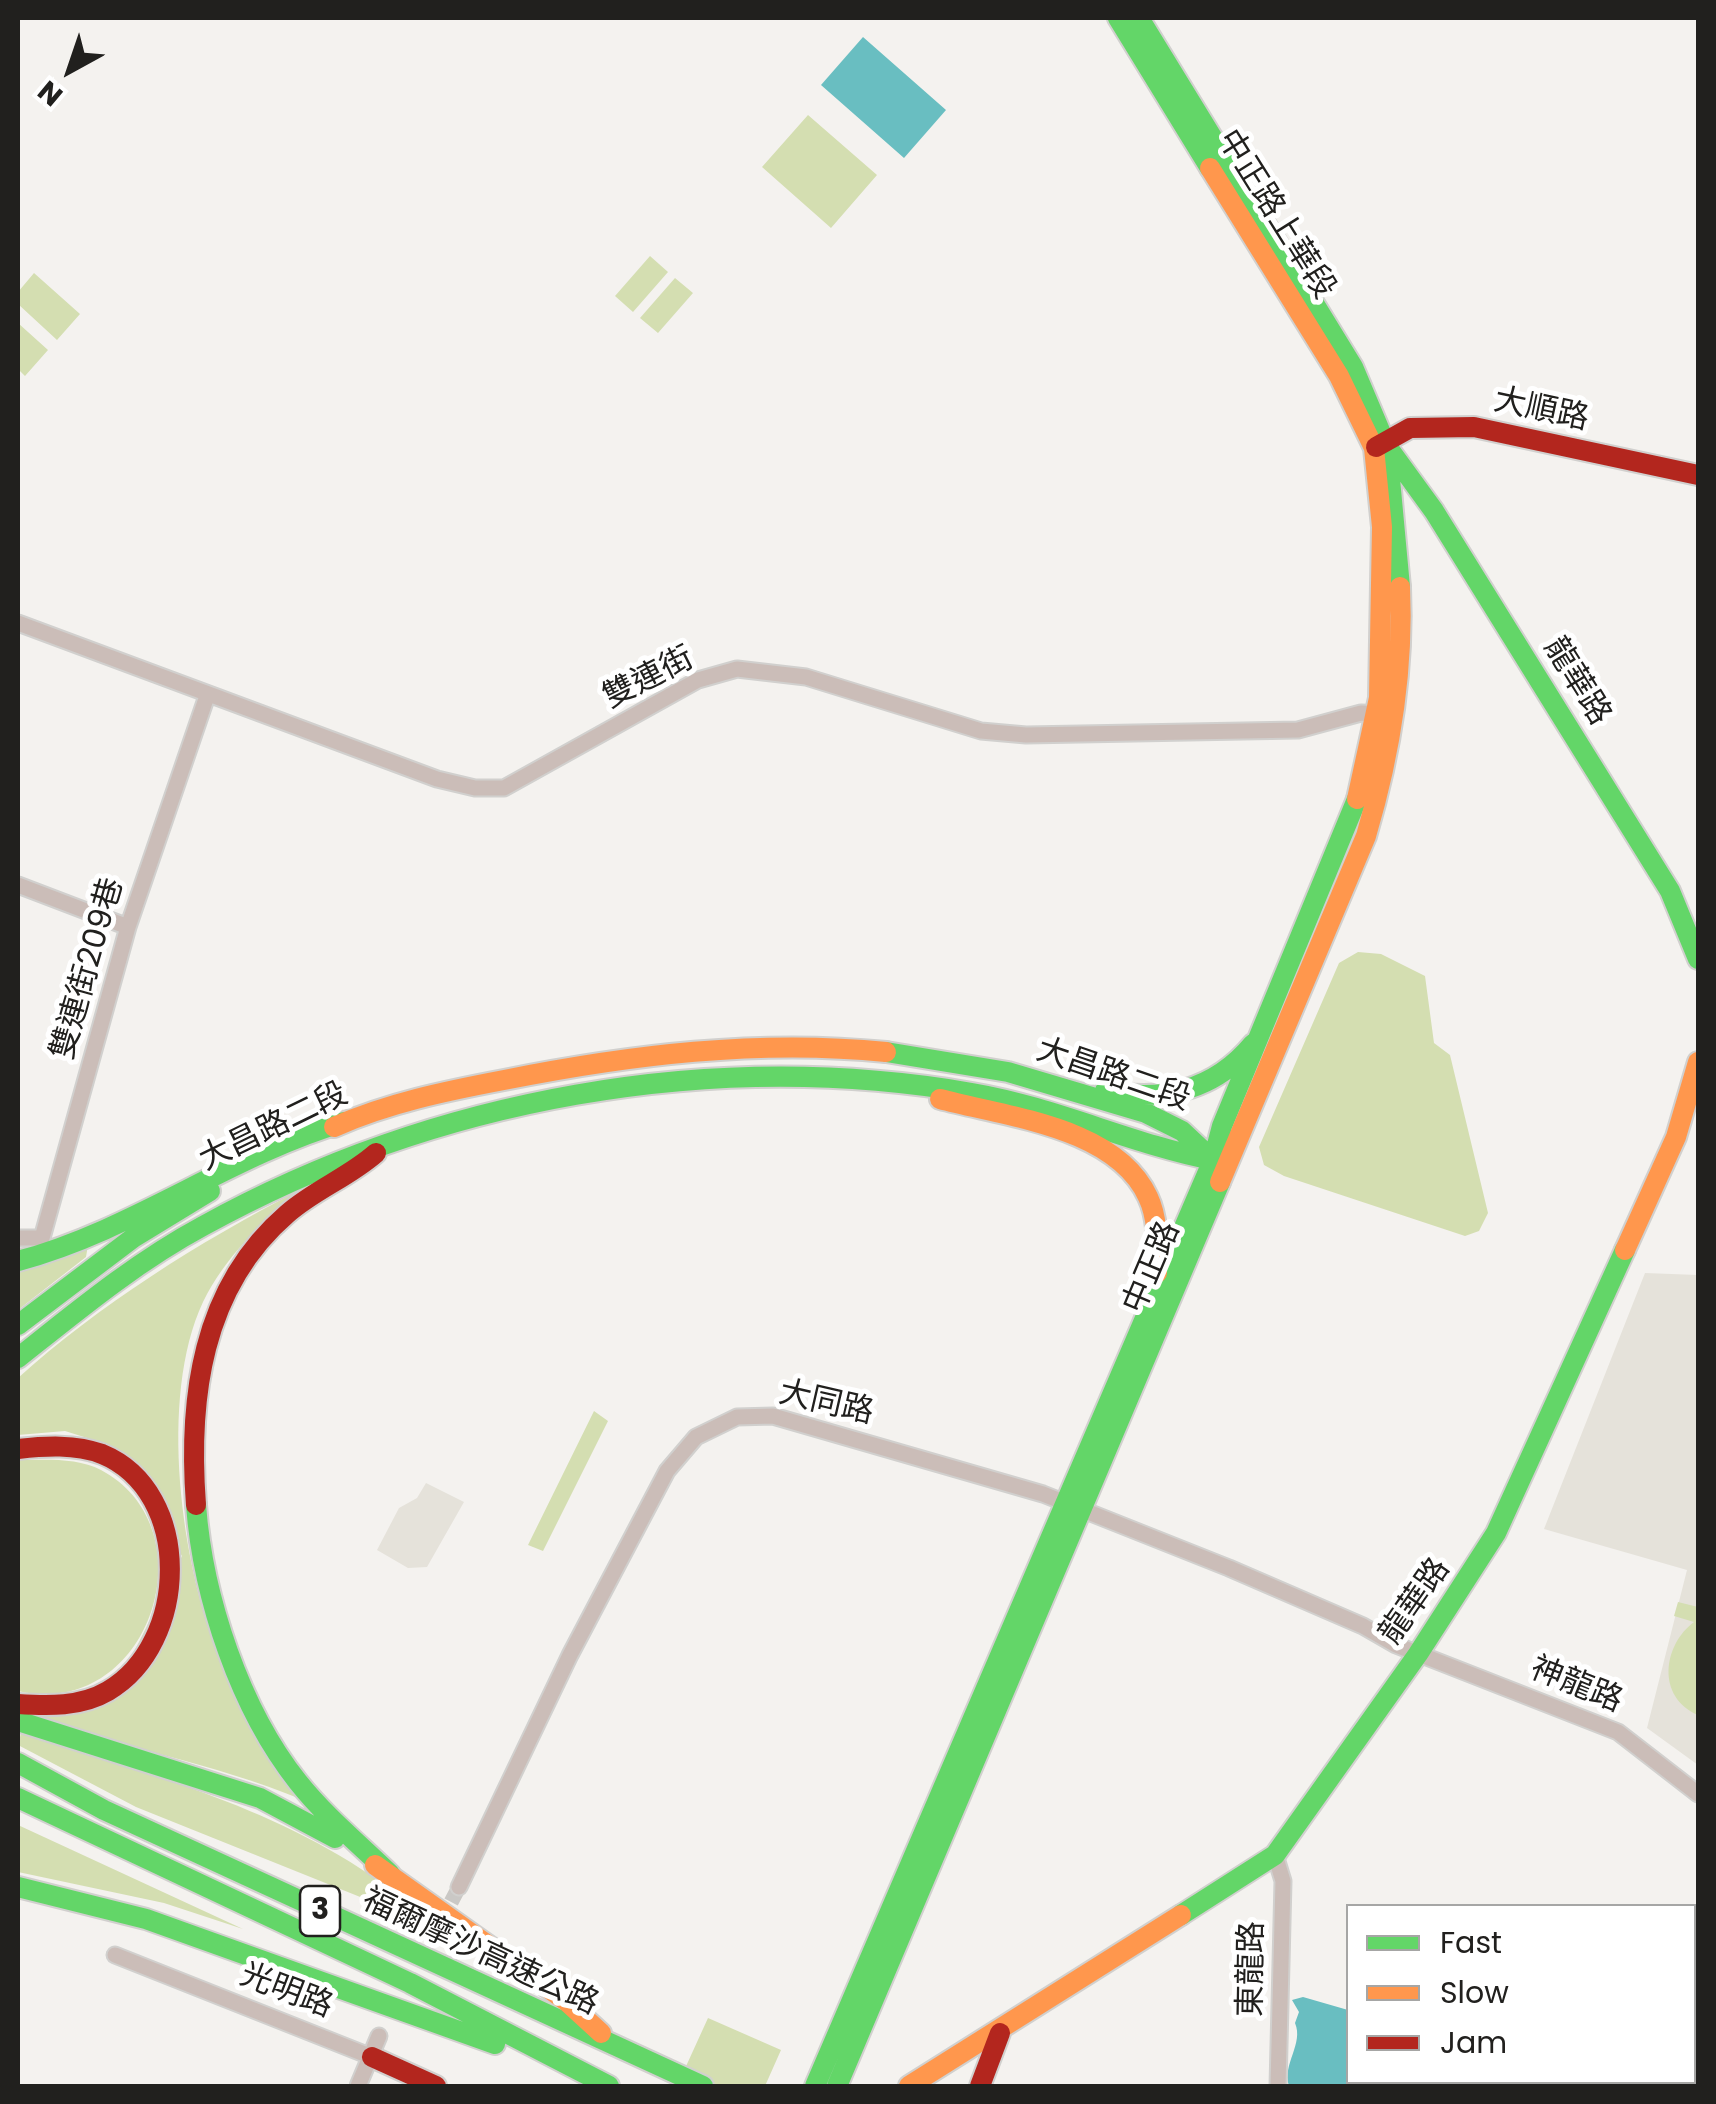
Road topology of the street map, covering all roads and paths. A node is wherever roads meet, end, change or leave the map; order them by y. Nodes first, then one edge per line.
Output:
1 (1118, 18) edge
2 (1139, 18) edge
3 (1380, 447) junction
4 (1698, 475) edge
5 (18, 623) edge
6 (207, 696) junction
7 (1386, 714) junction
8 (18, 884) edge
9 (128, 927) junction
10 (1698, 959) edge
11 (1268, 1022) junction
12 (1698, 1062) edge
13 (1009, 1072) junction
14 (885, 1082) junction
15 (344, 1122) junction
16 (376, 1153) junction
17 (1212, 1160) junction
18 (18, 1238) edge
19 (18, 1262) edge
20 (1146, 1312) junction
21 (18, 1326) edge
22 (18, 1358) edge
23 (18, 1450) edge
24 (1072, 1506) junction
25 (1418, 1654) junction
26 (18, 1704) edge
27 (18, 1720) edge
28 (18, 1763) edge
29 (1698, 1794) edge
30 (18, 1798) edge
31 (1275, 1854) junction
32 (390, 1874) junction
33 (18, 1887) edge
34 (459, 1887) tunnel mouth
35 (115, 1954) dead end
36 (1000, 2033) junction
37 (380, 2036) dead end
38 (624, 2054) junction
39 (372, 2057) junction
40 (602, 2084) edge
41 (827, 2084) edge
42 (358, 2086) edge
43 (436, 2086) edge
44 (703, 2086) edge
45 (909, 2086) edge
46 (980, 2086) edge
47 (1278, 2086) edge

1 - 3 main road, 中正路上華段
2 - 3 main road, 中正路上華段
3 - 4 main road, 大順路
3 - 7 main road, 中正路
3 - 10 main road, 龍華路
5 - 6 street, 雙連街
6 - 7 street, 雙連街
6 - 9 street, 雙連街209巷
7 - 11 main road, 中正路
7 - 24 main road, 中正路
8 - 9 street
9 - 18 street, 雙連街209巷
11 - 13 main road
11 - 17 main road, 中正路
12 - 25 main road, 龍華路
13 - 15 main road, 大昌路二段
13 - 17 main road, 大昌路二段
14 - 16 main road, 大昌路二段
14 - 17 main road, 大昌路二段
14 - 20 main road
15 - 19 main road
15 - 21 main road, 大昌路二段
16 - 22 main road, 大昌路二段
16 - 32 main road
17 - 20 main road, 中正路
20 - 24 main road, 中正路
23 - 26 main road
24 - 25 street, 大同路
24 - 34 street, 大同路
24 - 41 main road, 中正路
25 - 29 street, 神龍路
25 - 31 main road, 龍華路
27 - 32 main road
28 - 38 main road, 福爾摩沙高速公路 / 3
30 - 40 main road, 福爾摩沙高速公路 / 3
31 - 36 main road, 龍華路
31 - 47 street, 東龍路
32 - 38 main road
33 - 40 main road
35 - 39 street, 光明路
36 - 45 main road, 龍華路
36 - 46 main road
37 - 39 street
38 - 44 main road, 福爾摩沙高速公路 / 3
39 - 42 street
39 - 43 main road, 光明路

